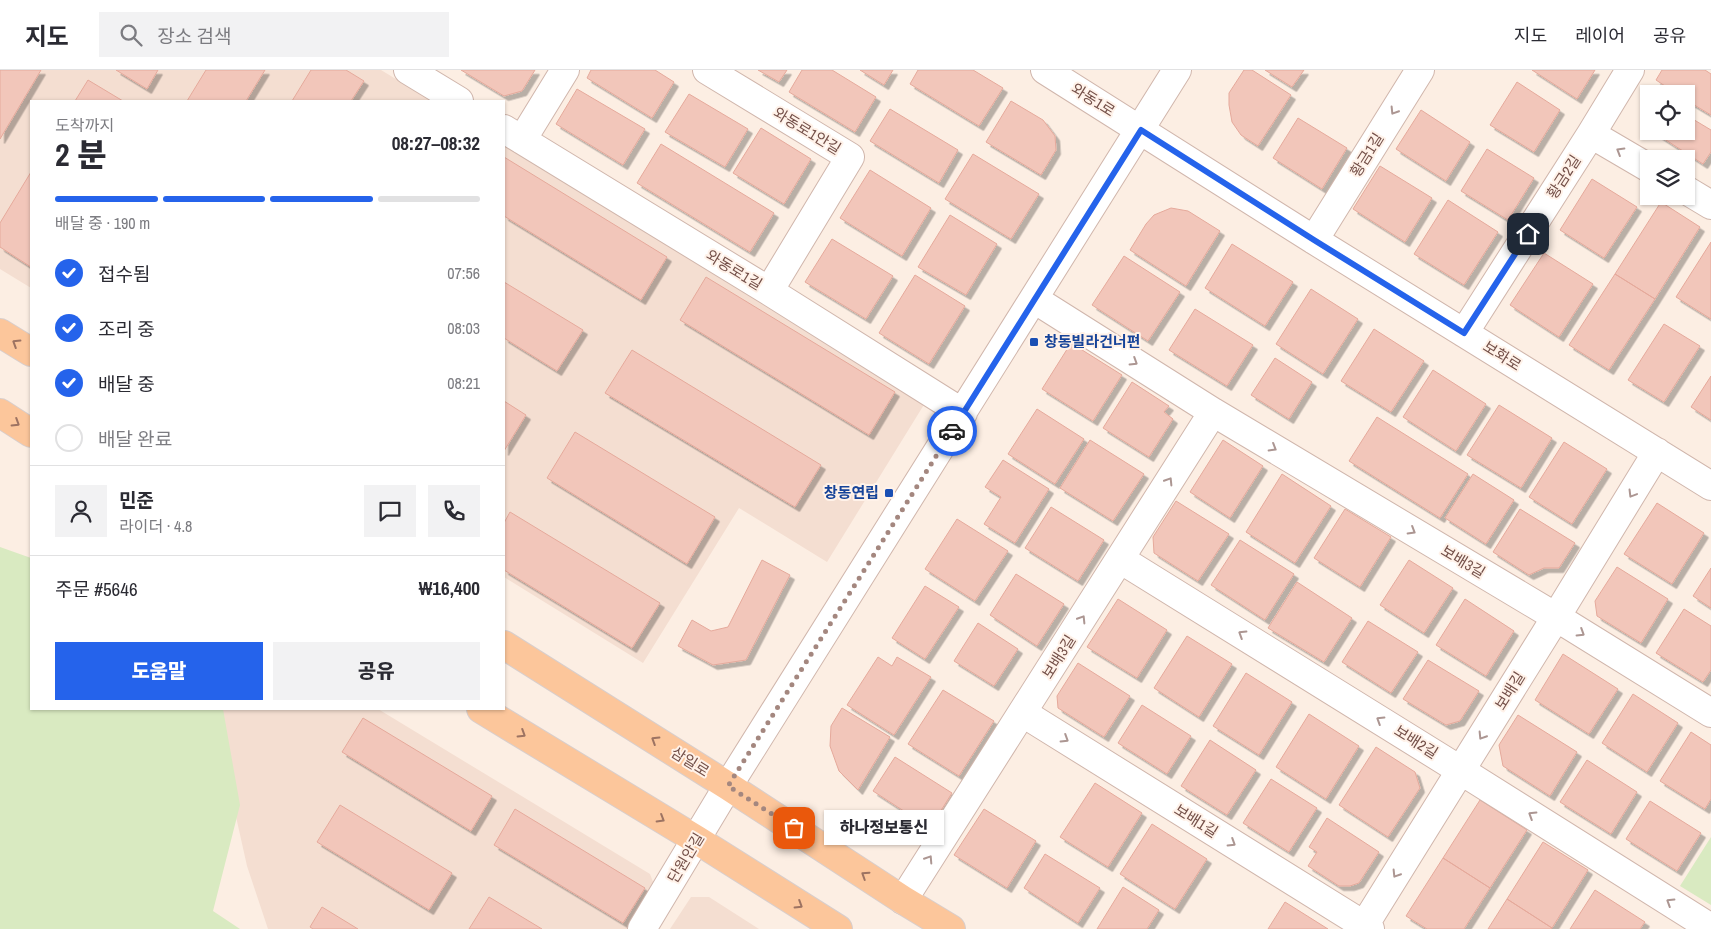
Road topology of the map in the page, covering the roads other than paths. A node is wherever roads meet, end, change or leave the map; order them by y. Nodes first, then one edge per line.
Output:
1 (408, 70) edge
2 (565, 70) edge
3 (707, 70) edge
4 (1046, 70) edge
5 (1178, 70) edge
6 (1420, 70) edge
7 (1630, 70) edge
8 (457, 100) edge
9 (1141, 130) junction
10 (1591, 134) junction
11 (513, 135) edge
12 (1640, 163) edge
13 (1695, 195) edge
14 (1711, 205) edge
15 (1314, 240) junction
16 (769, 291) junction
17 (1034, 299) junction
18 (0, 333) edge
19 (1464, 333) junction
20 (30, 351) edge
21 (1213, 412) junction
22 (0, 413) edge
23 (963, 413) junction
24 (30, 431) edge
25 (1657, 452) junction
26 (1711, 486) edge
27 (1120, 559) junction
28 (1556, 618) junction
29 (505, 646) edge
30 (483, 710) edge
31 (1023, 713) junction
32 (1711, 713) edge
33 (1460, 770) junction
34 (728, 786) junction
35 (697, 840) junction
36 (903, 900) junction
37 (1365, 928) edge
38 (1711, 928) edge
39 (642, 929) edge
40 (838, 929) edge
41 (951, 929) edge

1 - 8 street
2 - 11 street
3 - 16 street, 와동로1안길
4 - 9 street, 와동1로
5 - 9 street, 단원안길
6 -> 15 street, 황금1길
7 - 10 street, 황금2길
9 - 15 street, 보화로
9 - 17 street, 단원안길
12 -> 10 street
10 - 19 street, 황금2길
11 - 16 street, 와동로1길
13 - 14 street
15 - 19 street, 보화로
16 - 23 street, 와동로1길
17 -> 21 street, 보배3길
17 - 23 street, 단원안길
20 -> 18 main road
19 - 25 street, 보화로
27 -> 21 street, 보배3길
21 -> 28 street, 보배3길
22 -> 24 main road
23 - 34 street, 단원안길
25 - 26 street, 보화로
25 -> 28 street, 보배길
31 -> 27 street, 보배3길
33 -> 27 street, 보배2길
28 -> 32 street, 보배3길
28 -> 33 street, 보배길
34 -> 29 main road, 삼일로
30 -> 35 main road
36 -> 31 street, 보배3길
31 -> 37 street, 보배1길
33 -> 37 street, 보배길
38 -> 33 street, 보배2길
34 - 35 street, 단원안길
36 -> 34 main road, 삼일로
35 - 39 street, 단원안길
35 -> 40 main road
36 - 41 main road, 삼일로

